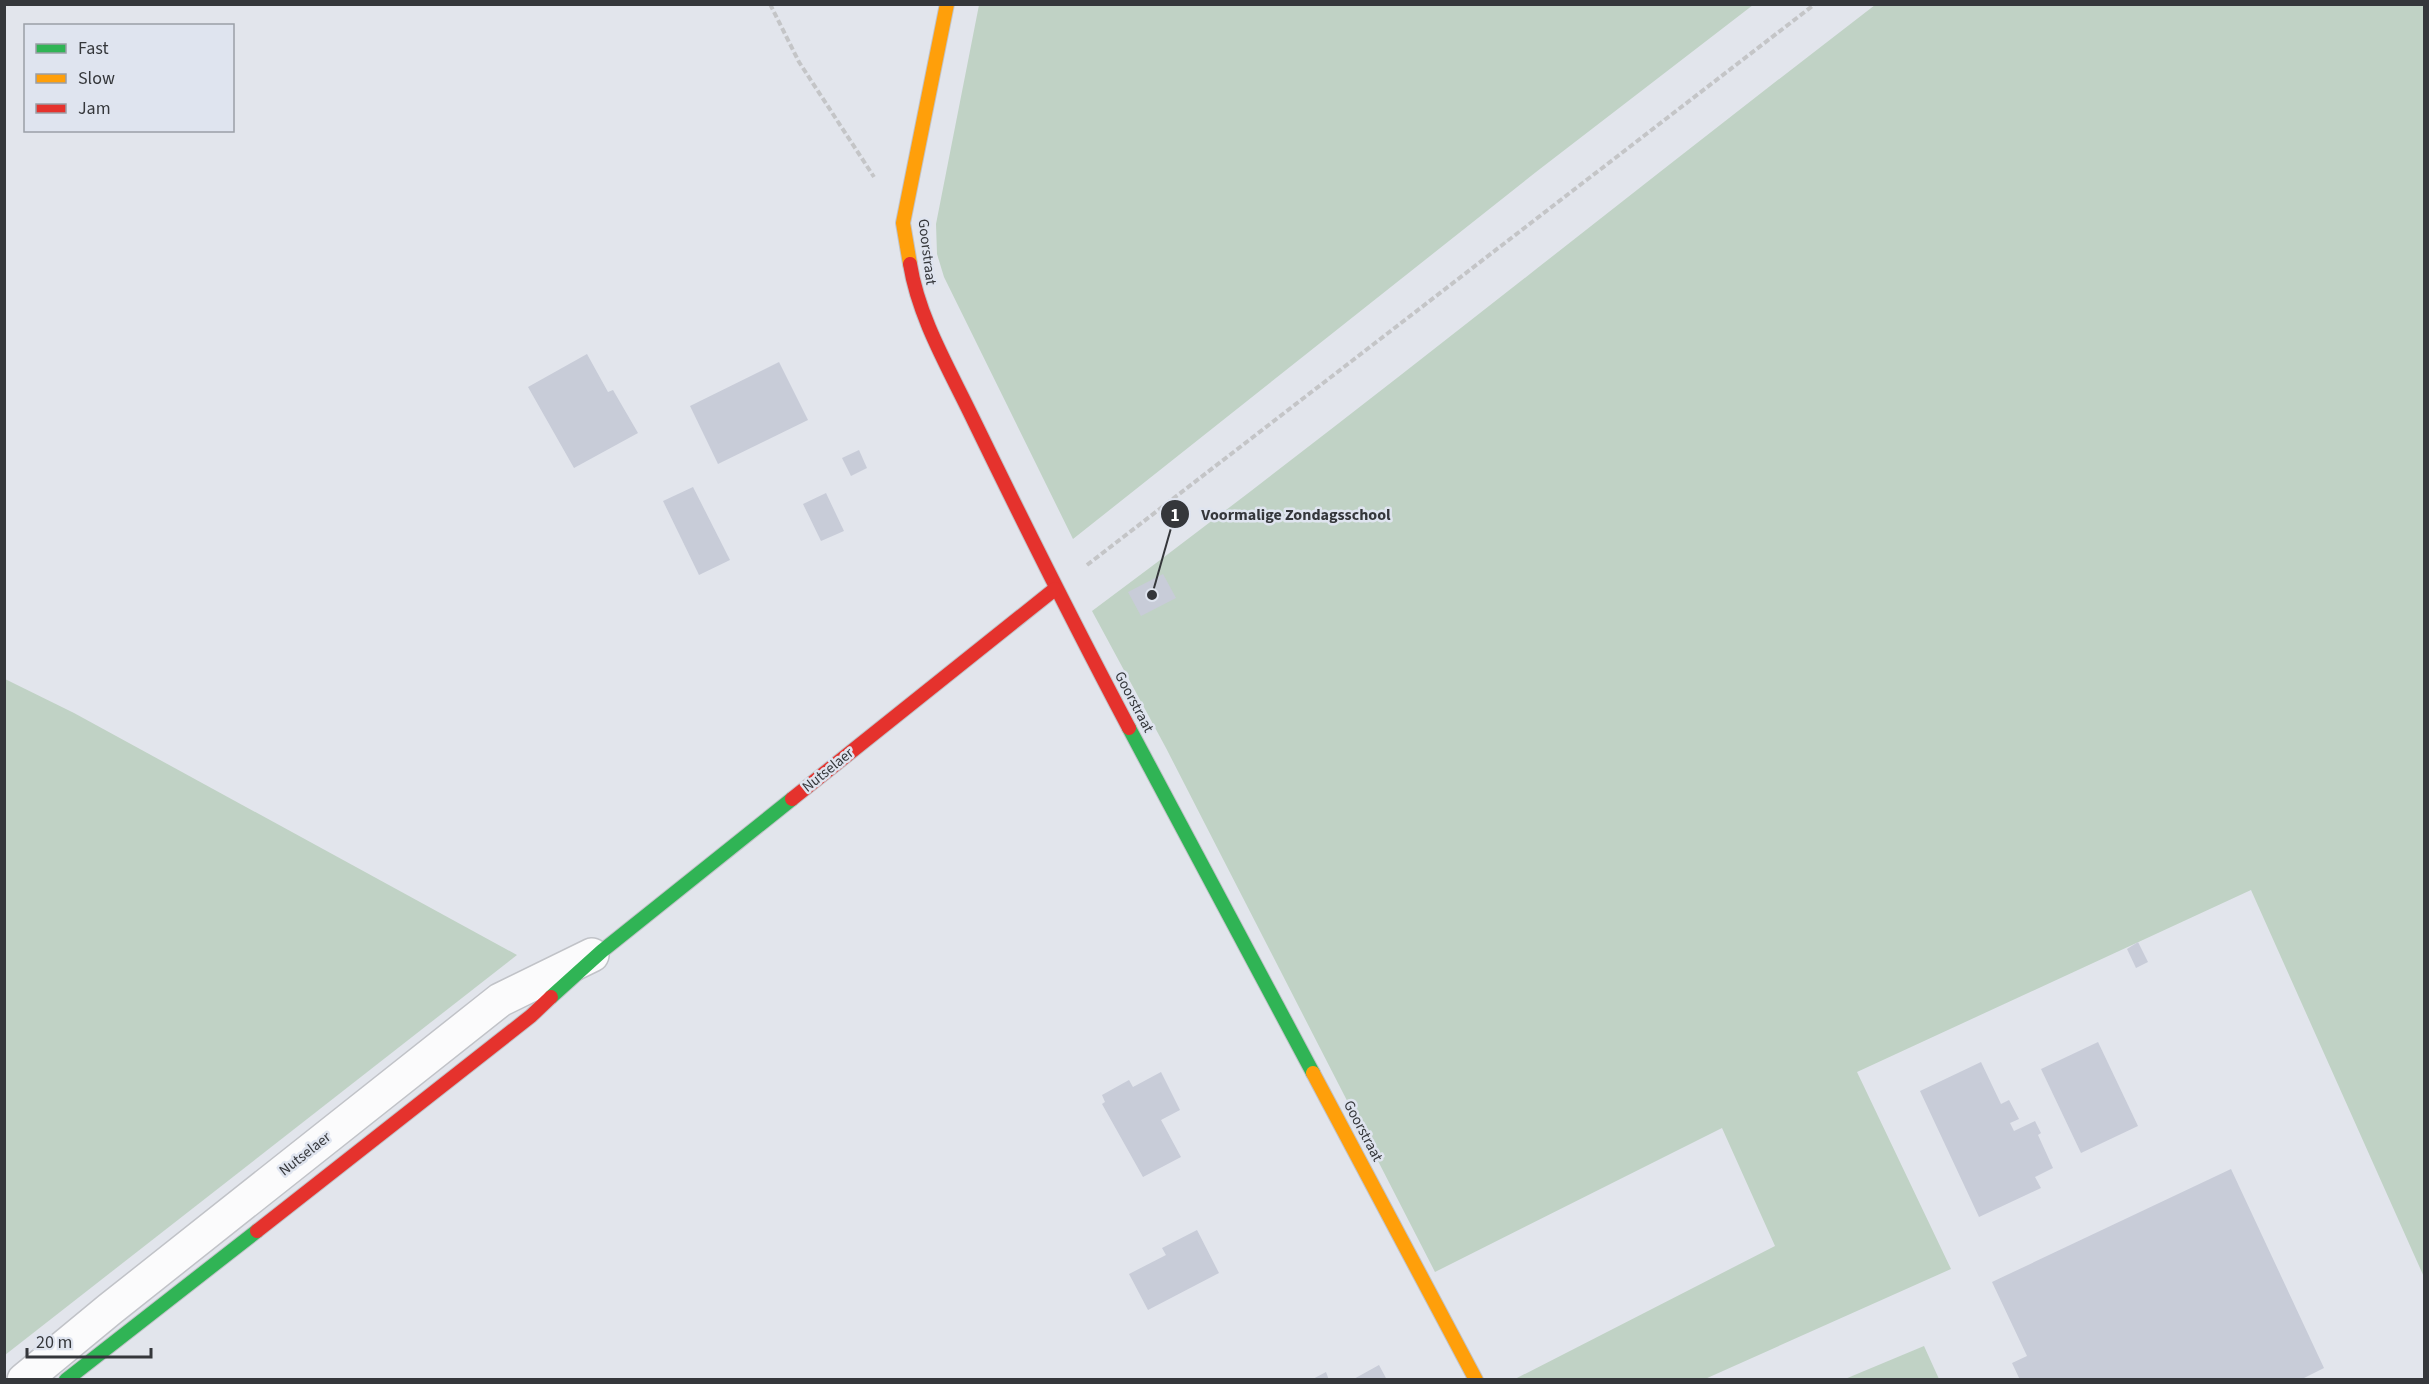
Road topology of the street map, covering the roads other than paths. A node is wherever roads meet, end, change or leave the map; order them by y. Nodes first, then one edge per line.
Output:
1 (947, 4) edge
2 (1055, 589) junction
3 (602, 951) junction
4 (24, 1380) edge
5 (66, 1380) edge
6 (1476, 1380) edge

1 - 2 street, Goorstraat
2 - 3 street, Nutselaer
2 - 6 street, Goorstraat
3 - 4 street, Nutselaer
3 - 5 street, Nutselaer

